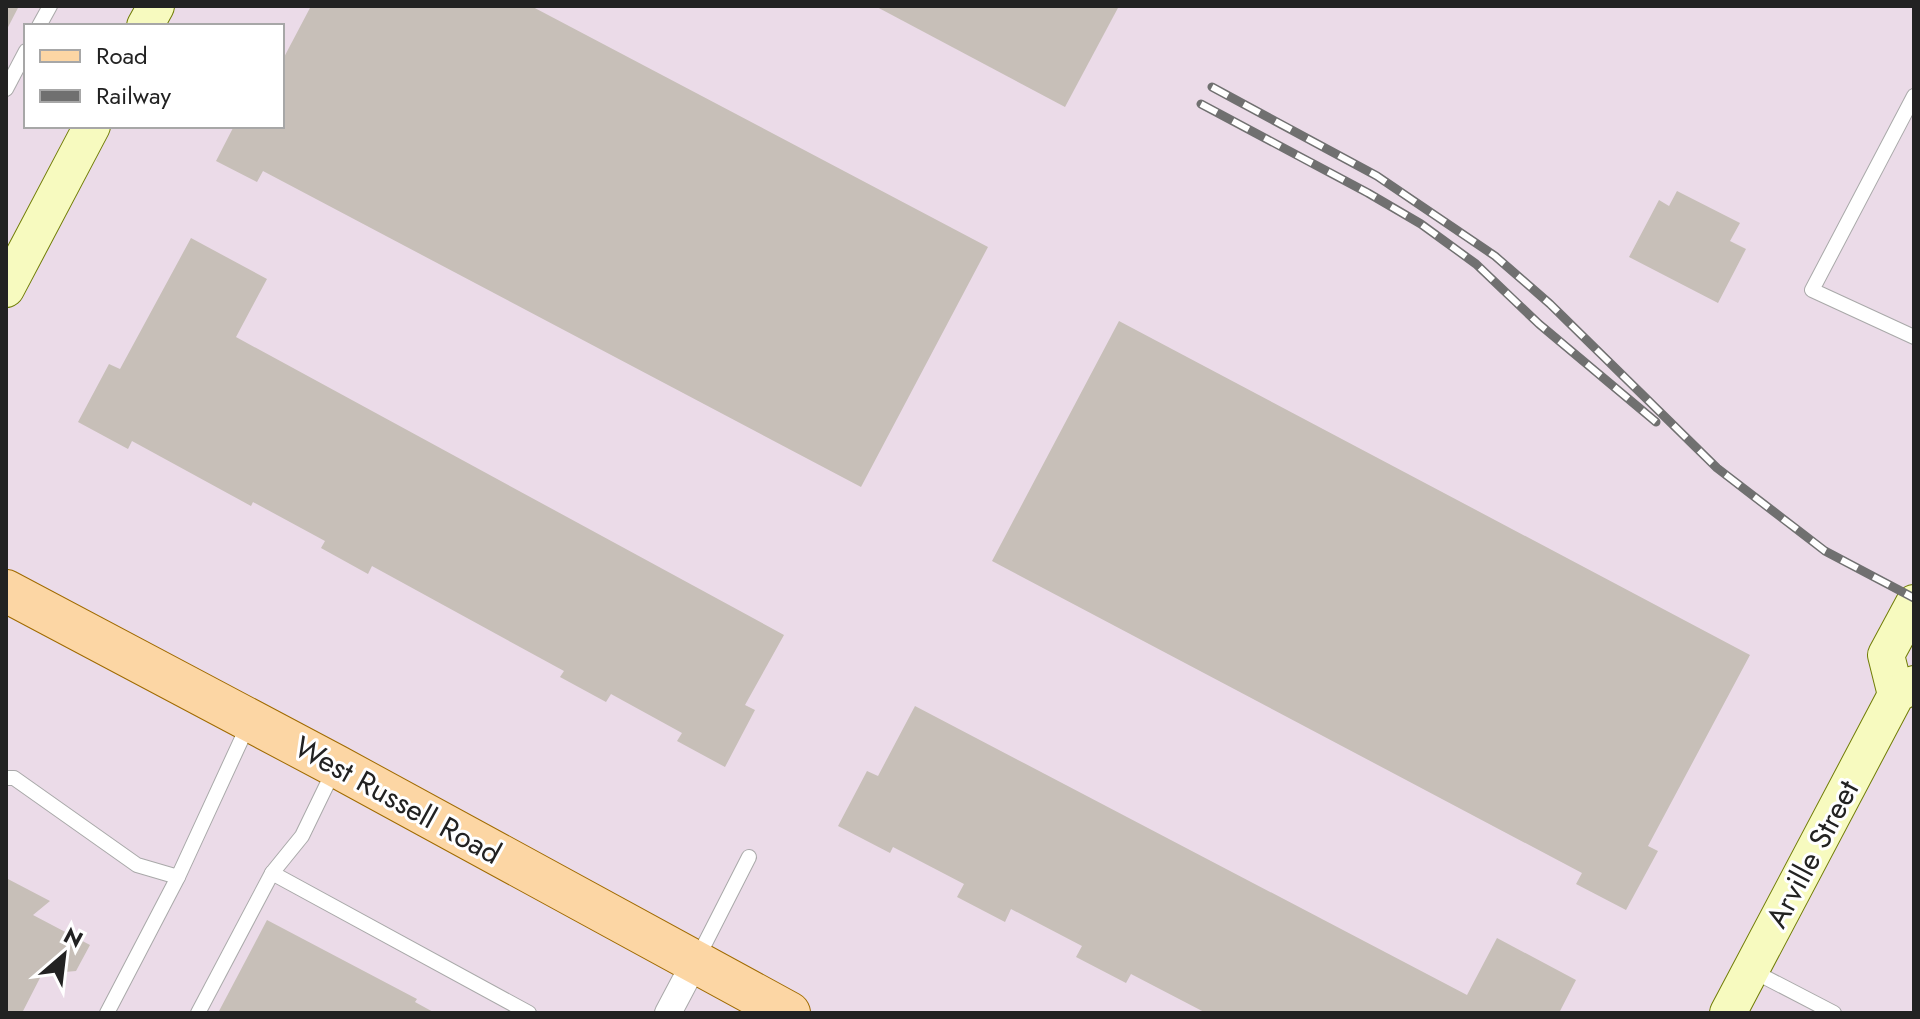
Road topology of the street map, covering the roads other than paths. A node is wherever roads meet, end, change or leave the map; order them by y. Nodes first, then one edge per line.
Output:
1 (50, 6) edge
2 (156, 6) edge
3 (40, 24) edge
4 (146, 24) edge
5 (24, 55) edge
6 (6, 89) edge
7 (1914, 96) edge
8 (91, 128) edge
9 (6, 289) edge
10 (1914, 337) edge
11 (6, 591) edge
12 (1914, 603) edge
13 (1908, 695) edge
14 (250, 720) junction
15 (336, 766) junction
16 (6, 778) edge
17 (749, 857) dead end
18 (272, 873) junction
19 (178, 877) junction
20 (695, 962) junction
21 (1750, 970) junction
22 (107, 1013) edge
23 (198, 1013) edge
24 (529, 1013) edge
25 (668, 1013) edge
26 (789, 1013) edge
27 (1728, 1013) edge
28 (1834, 1013) edge

1 - 3 lane
2 - 4 street
5 - 6 lane
7 - 10 lane
8 - 9 street
11 - 14 main road, West Russell Road
12 - 13 street, Arville Street
13 - 21 street, Arville Street
14 - 15 main road, West Russell Road
14 - 19 lane
15 - 18 lane
15 - 20 main road, West Russell Road
16 - 19 lane
17 - 20 lane
18 - 23 lane
18 - 24 lane
19 - 22 lane
20 - 25 street
20 - 26 main road, West Russell Road
21 - 27 street, Arville Street
21 - 28 lane

